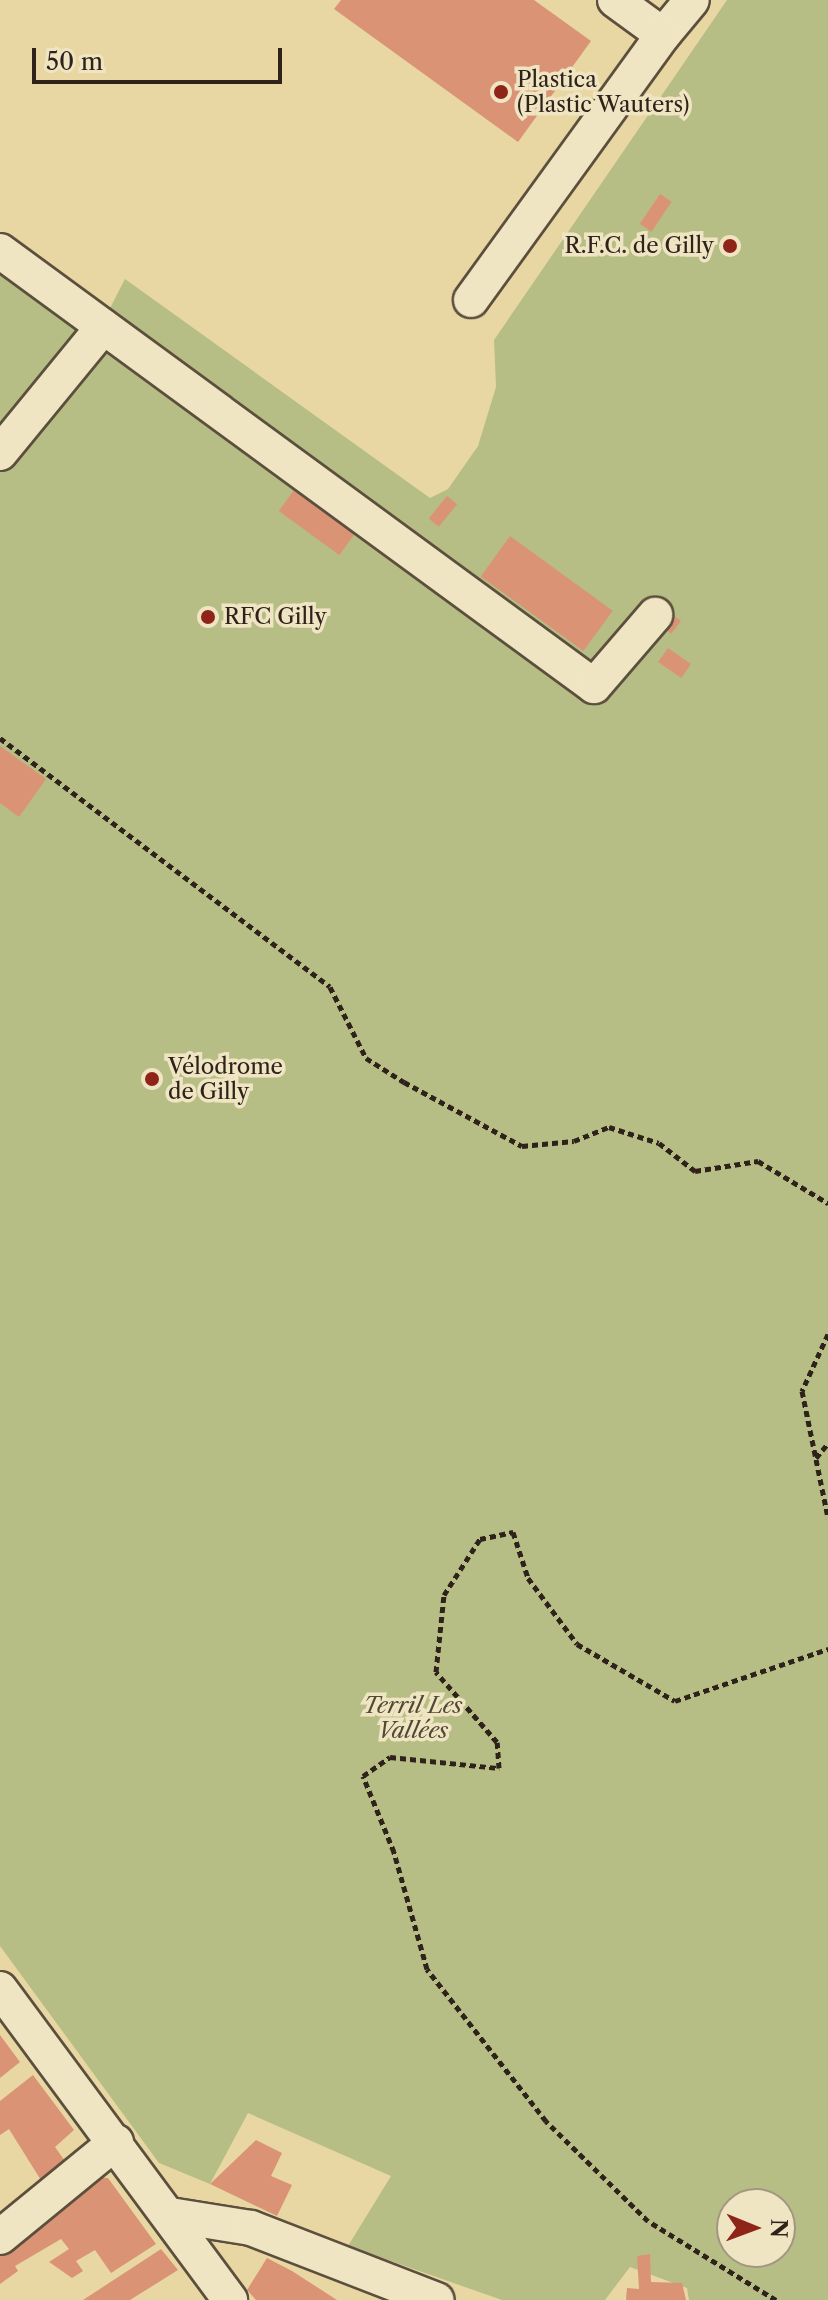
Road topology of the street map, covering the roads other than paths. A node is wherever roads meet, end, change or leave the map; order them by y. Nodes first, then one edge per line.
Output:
1 (615, 0) edge
2 (692, 0) edge
3 (663, 35) junction
4 (0, 251) edge
5 (471, 300) dead end
6 (103, 327) junction
7 (0, 453) edge
8 (655, 615) dead end
9 (0, 1989) edge
10 (116, 2142) junction
11 (170, 2215) junction
12 (0, 2237) edge
13 (230, 2300) edge
14 (437, 2300) edge

1 - 3 street
2 - 3 street
3 - 5 street
4 - 6 street
6 - 7 street
6 - 8 street
9 - 10 street
10 - 11 street
10 - 12 street
11 - 13 street
11 - 14 street

